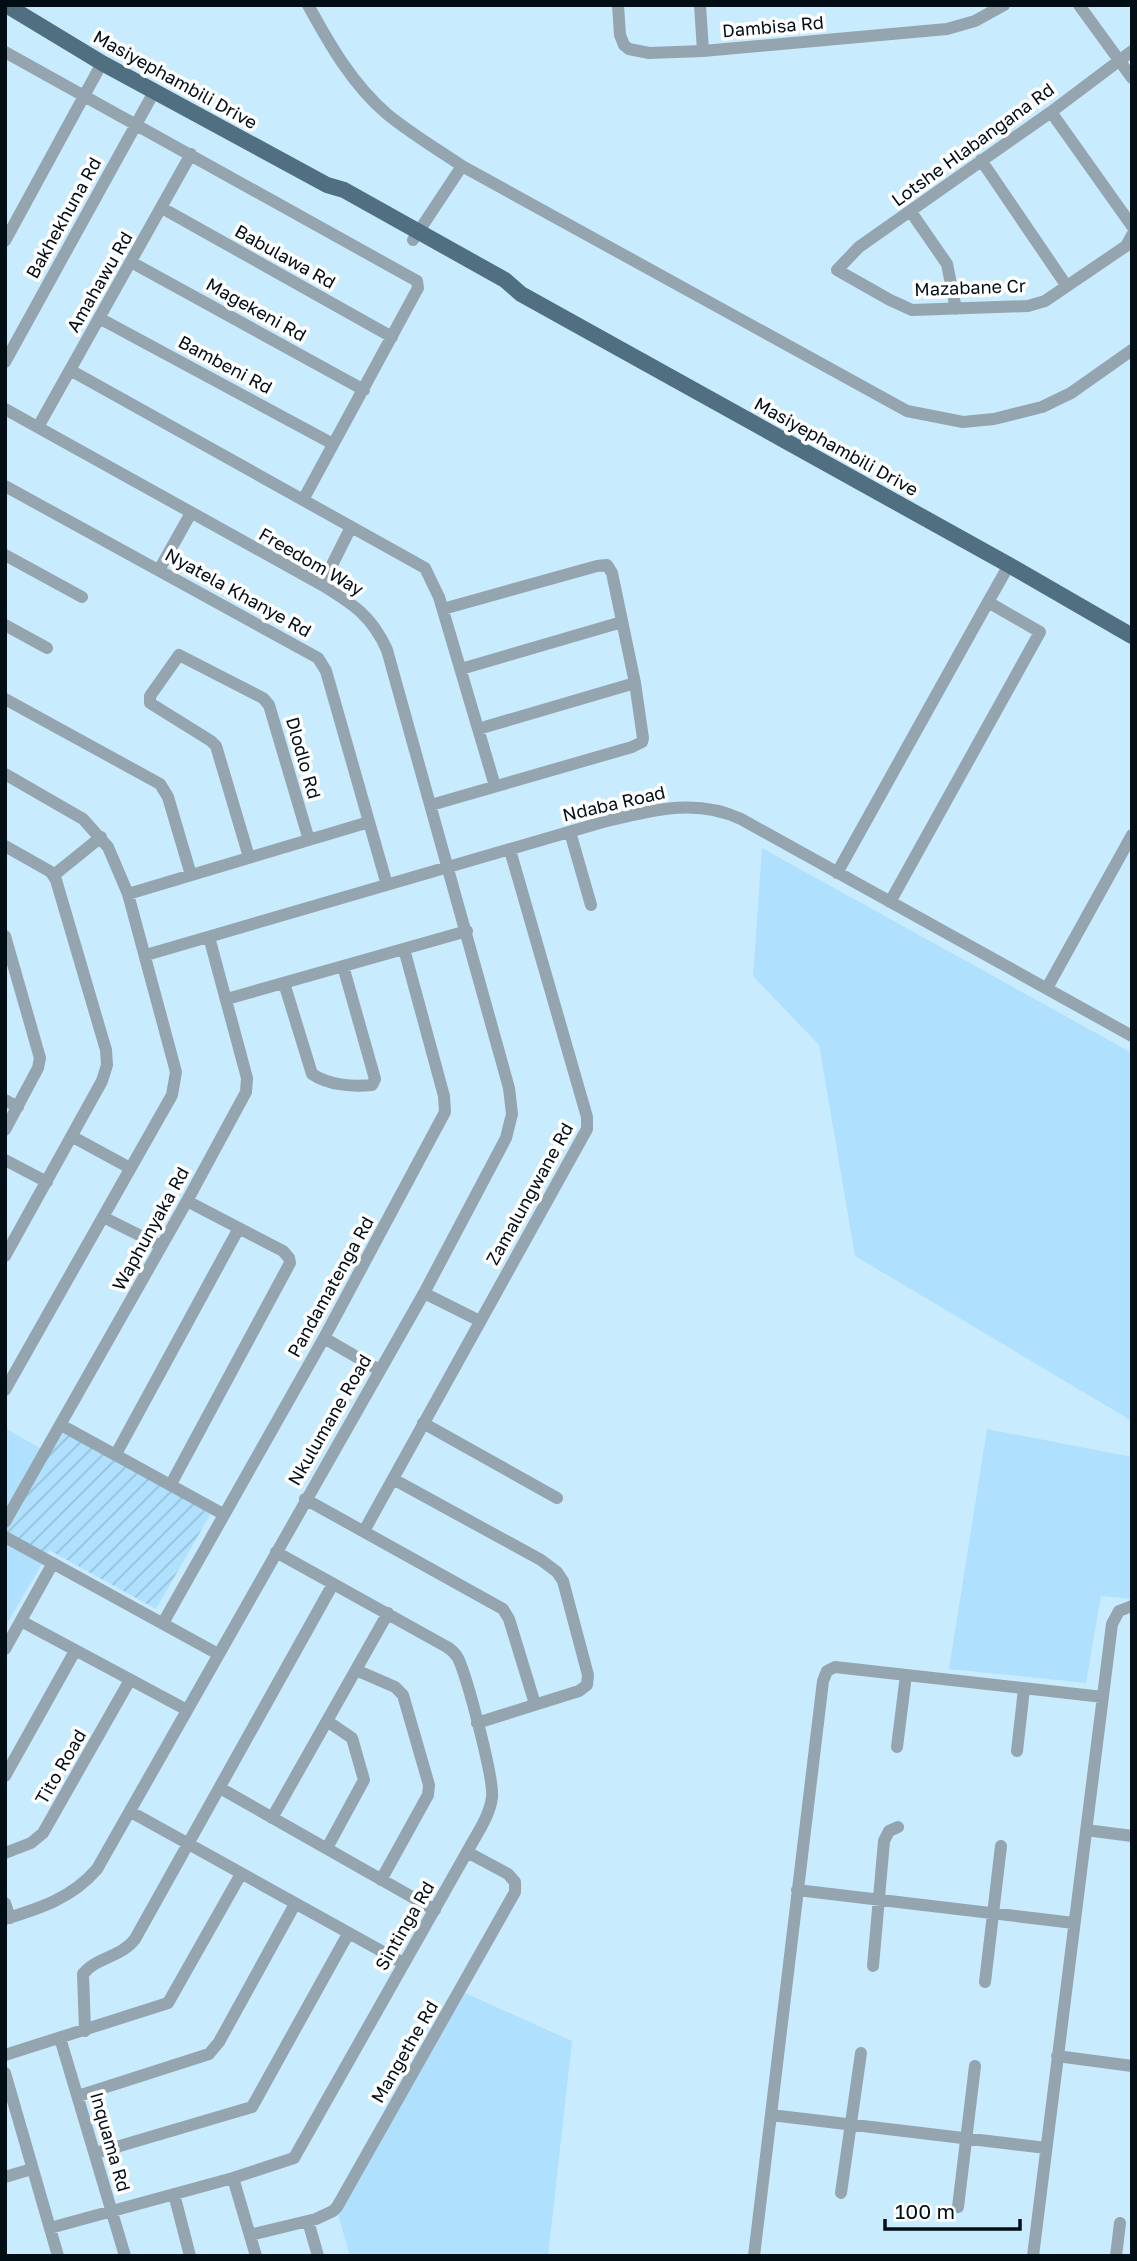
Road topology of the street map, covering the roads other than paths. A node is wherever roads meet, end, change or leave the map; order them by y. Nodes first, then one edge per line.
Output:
1 (6, 5) edge
2 (308, 5) edge
3 (618, 5) edge
4 (700, 5) edge
5 (1004, 5) edge
6 (1079, 5) edge
7 (703, 51) junction
8 (1132, 51) edge
9 (5, 52) edge
10 (1118, 60) junction
11 (102, 63) junction
12 (1132, 78) edge
13 (154, 92) junction
14 (84, 97) junction
15 (1051, 111) junction
16 (134, 125) junction
17 (191, 154) junction
18 (981, 160) junction
19 (462, 166) junction
20 (162, 208) junction
21 (911, 212) junction
22 (1132, 226) edge
23 (7, 234) edge
24 (1132, 235) edge
25 (416, 236) junction
26 (131, 262) junction
27 (837, 270) joint
28 (1066, 285) junction
29 (956, 309) junction
30 (99, 318) junction
31 (392, 337) junction
32 (1132, 350) edge
33 (5, 362) edge
34 (70, 370) junction
35 (363, 390) junction
36 (5, 409) edge
37 (38, 427) junction
38 (333, 444) junction
39 (5, 486) edge
40 (303, 500) junction
41 (191, 513) junction
42 (351, 527) junction
43 (5, 555) edge
44 (1009, 565) junction
45 (159, 570) junction
46 (321, 585) junction
47 (82, 597) dead end
48 (988, 601) junction
49 (443, 609) junction
50 (622, 621) junction
51 (5, 625) edge
52 (1132, 636) edge
53 (47, 648) dead end
54 (461, 669) junction
55 (635, 682) junction
56 (5, 699) edge
57 (478, 729) junction
58 (5, 774) edge
59 (495, 786) junction
60 (431, 805) junction
61 (369, 822) junction
62 (570, 832) junction
63 (1132, 835) edge
64 (101, 837) junction
65 (309, 840) junction
66 (5, 846) edge
67 (510, 850) junction
68 (249, 857) junction
69 (449, 868) junction
70 (837, 873) junction
71 (54, 875) junction
72 (191, 875) junction
73 (387, 886) junction
74 (128, 894) junction
75 (890, 902) junction
76 (592, 905) dead end
77 (467, 931) junction
78 (5, 936) edge
79 (209, 937) junction
80 (404, 949) junction
81 (146, 955) junction
82 (343, 966) junction
83 (284, 982) junction
84 (1047, 988) junction
85 (227, 999) junction
86 (1132, 1036) edge
87 (5, 1100) edge
88 (18, 1107) junction
89 (5, 1130) edge
90 (73, 1137) junction
91 (5, 1160) edge
92 (130, 1168) junction
93 (47, 1182) junction
94 (187, 1201) junction
95 (103, 1217) junction
96 (239, 1228) junction
97 (161, 1246) junction
98 (5, 1256) edge
99 (424, 1293) junction
100 (480, 1321) junction
101 (324, 1338) junction
102 (379, 1370) junction
103 (5, 1390) edge
104 (423, 1423) junction
105 (61, 1425) junction
106 (116, 1454) junction
107 (393, 1479) junction
108 (171, 1484) junction
109 (557, 1498) dead end
110 (306, 1499) junction
111 (223, 1514) junction
112 (5, 1522) edge
113 (364, 1531) junction
114 (5, 1536) edge
115 (276, 1552) junction
116 (53, 1563) junction
117 (333, 1584) junction
118 (1132, 1606) edge
119 (388, 1613) junction
120 (21, 1621) junction
121 (163, 1623) junction
122 (5, 1649) edge
123 (75, 1651) junction
124 (218, 1654) junction
125 (356, 1670) junction
126 (906, 1675) junction
127 (130, 1680) junction
128 (1024, 1689) junction
129 (1102, 1697) junction
130 (535, 1704) junction
131 (187, 1710) junction
132 (327, 1721) junction
133 (477, 1723) junction
134 (897, 1747) dead end
135 (1017, 1751) dead end
136 (5, 1776) edge
137 (220, 1788) junction
138 (131, 1812) junction
139 (272, 1818) junction
140 (898, 1827) dead end
141 (1086, 1830) junction
142 (1132, 1836) edge
143 (188, 1843) junction
144 (1001, 1846) dead end
145 (327, 1848) junction
146 (467, 1852) junction
147 (5, 1853) edge
148 (242, 1874) junction
149 (381, 1880) junction
150 (797, 1890) junction
151 (878, 1900) junction
152 (5, 1903) edge
153 (295, 1904) junction
154 (435, 1910) junction
155 (994, 1914) junction
156 (7, 1919) edge
157 (1074, 1923) junction
158 (348, 1934) junction
159 (403, 1963) junction
160 (873, 1966) dead end
161 (985, 1982) dead end
162 (85, 2031) junction
163 (61, 2038) junction
164 (861, 2053) dead end
165 (5, 2055) edge
166 (1057, 2056) junction
167 (975, 2066) dead end
168 (1132, 2066) edge
169 (5, 2073) edge
170 (78, 2096) junction
171 (771, 2115) junction
172 (850, 2124) junction
173 (966, 2139) junction
174 (1046, 2148) junction
175 (96, 2153) junction
176 (32, 2169) junction
177 (5, 2177) edge
178 (233, 2178) junction
179 (841, 2193) dead end
180 (174, 2194) junction
181 (958, 2207) dead end
182 (113, 2213) junction
183 (308, 2221) junction
184 (1120, 2223) dead end
185 (50, 2228) junction
186 (250, 2235) junction
187 (58, 2256) edge
188 (125, 2256) edge
189 (190, 2256) edge
190 (256, 2256) edge
191 (318, 2256) edge
192 (754, 2256) edge
193 (1032, 2256) edge
194 (1116, 2256) edge

1 - 11 main road, Masiyephambili Drive
2 - 19 street
3 - 7 street, Dambisa Rd
4 - 7 street
5 - 7 street, Dambisa Rd
6 - 10 street
8 - 10 street, Lotshe Hlabangana Rd
9 - 14 street
10 - 12 street
10 - 15 street, Lotshe Hlabangana Rd
11 - 13 main road, Masiyephambili Drive
11 - 14 street
13 - 16 street, Bakhekhuna Rd
13 - 25 main road, Masiyephambili Drive
14 - 16 street
14 - 23 street
15 - 18 street, Lotshe Hlabangana Rd
15 - 22 street
16 - 17 street
16 - 33 street, Bakhekhuna Rd
17 - 20 street, Amahawu Rd
17 - 31 street
18 - 21 street, Lotshe Hlabangana Rd
18 - 28 street
19 - 25 street
19 - 32 street
20 - 26 street, Amahawu Rd
20 - 31 street, Babulawa Rd
21 - 27 street, Lotshe Hlabangana Rd
21 - 29 street
24 - 28 street, Mazabane Cr
25 - 44 main road, Masiyephambili Drive
26 - 30 street, Amahawu Rd
26 - 35 street, Magekeni Rd
27 - 29 street, Mazabane Cr
28 - 29 street, Mazabane Cr
30 - 34 street, Amahawu Rd
30 - 38 street, Bambeni Rd
31 - 35 street
34 - 37 street, Amahawu Rd
34 - 40 street
35 - 38 street
36 - 37 street, Freedom Way
37 - 41 street, Freedom Way
38 - 40 street
39 - 45 street, Nyatela Khanye Rd
40 - 42 street
41 - 45 street
41 - 46 street, Freedom Way
42 - 46 street
42 - 49 street
43 - 47 street
44 - 48 street
44 - 52 main road, Masiyephambili Drive
45 - 61 street, Nyatela Khanye Rd
46 - 60 street, Freedom Way
48 - 70 street
48 - 75 street
49 - 50 street
49 - 54 street
50 - 54 street
50 - 55 street
51 - 53 street
54 - 57 street
55 - 57 street
55 - 59 street
56 - 72 street
57 - 59 street
58 - 64 street
59 - 60 street
60 - 69 street, Freedom Way
61 - 65 street
61 - 73 street, Nyatela Khanye Rd
62 - 67 street, Ndaba Road
62 - 70 street, Ndaba Road
62 - 76 street
63 - 84 street
64 - 71 street
64 - 74 street
65 - 68 street
65 - 68 street, Dlodlo Rd
66 - 71 street
67 - 69 street, Ndaba Road
67 - 100 street, Zamalungwane Rd
68 - 72 street
69 - 73 street, Ndaba Road
69 - 77 street, Nkulumane Road
70 - 75 street, Ndaba Road
71 - 90 street
72 - 74 street
73 - 79 street, Ndaba Road
74 - 81 street
75 - 84 street, Ndaba Road
77 - 80 street
77 - 99 street, Nkulumane Road
78 - 88 street
79 - 81 street, Ndaba Road
79 - 85 street, Waphunyaka Rd
80 - 82 street
80 - 101 street, Pandamatenga Rd
81 - 92 street
82 - 83 street
82 - 83 street
83 - 85 street
84 - 86 street, Ndaba Road
85 - 94 street, Waphunyaka Rd
87 - 88 street
88 - 89 street
90 - 92 street
90 - 93 street
91 - 93 street
92 - 95 street
93 - 98 street
94 - 96 street
94 - 97 street, Waphunyaka Rd
95 - 97 street
95 - 103 street
96 - 106 street
96 - 108 street
97 - 105 street, Waphunyaka Rd
99 - 100 street
99 - 102 street, Nkulumane Road
100 - 104 street, Zamalungwane Rd
101 - 102 street
101 - 111 street, Pandamatenga Rd
102 - 110 street, Nkulumane Road
104 - 107 street, Zamalungwane Rd
104 - 109 street
105 - 106 street
105 - 112 street, Waphunyaka Rd
106 - 108 street
107 - 113 street, Zamalungwane Rd
107 - 130 street
108 - 111 street
110 - 113 street
110 - 115 street, Nkulumane Road
111 - 121 street, Pandamatenga Rd
113 - 130 street
114 - 116 street
115 - 117 street, Sintinga Rd
115 - 124 street, Nkulumane Road
116 - 120 street
116 - 121 street
117 - 119 street, Sintinga Rd
117 - 137 street
118 - 129 street
119 - 125 street
119 - 133 street, Sintinga Rd
120 - 122 street
120 - 123 street
121 - 124 street
123 - 127 street
123 - 136 street
124 - 131 street, Nkulumane Road
125 - 132 street
125 - 149 street
126 - 128 street
126 - 134 street
126 - 150 street
127 - 131 street
127 - 147 street, Tito Road
128 - 129 street
128 - 135 street
129 - 141 street
130 - 133 street
131 - 138 street, Nkulumane Road
132 - 139 street
132 - 145 street
133 - 146 street, Sintinga Rd
137 - 139 street
137 - 143 street
138 - 143 street
138 - 156 street, Nkulumane Road
139 - 145 street
140 - 151 street
141 - 142 street
141 - 157 street
143 - 148 street
143 - 162 street
144 - 155 street
145 - 149 street
146 - 154 street, Sintinga Rd
146 - 183 street, Mangethe Rd
148 - 153 street
148 - 162 street
149 - 154 street
150 - 151 street
150 - 171 street
151 - 155 street
151 - 160 street
152 - 156 street
153 - 158 street
153 - 170 street
154 - 159 street, Sintinga Rd
155 - 157 street
155 - 161 street
157 - 166 street
158 - 159 street
158 - 175 street
159 - 178 street, Sintinga Rd
162 - 163 street
163 - 165 street
163 - 170 street, Inquama Rd
164 - 172 street
166 - 168 street
166 - 174 street
167 - 173 street
169 - 176 street
170 - 175 street, Inquama Rd
171 - 172 street
171 - 192 street
172 - 173 street
172 - 179 street
173 - 174 street
173 - 181 street
174 - 193 street
175 - 182 street, Inquama Rd
176 - 177 street
176 - 185 street
178 - 180 street, Sintinga Rd
178 - 186 street
180 - 182 street, Sintinga Rd
180 - 189 street
182 - 185 street, Sintinga Rd
182 - 188 street, Inquama Rd
183 - 186 street, Mangethe Rd
183 - 191 street
184 - 194 street
185 - 187 street
186 - 190 street

